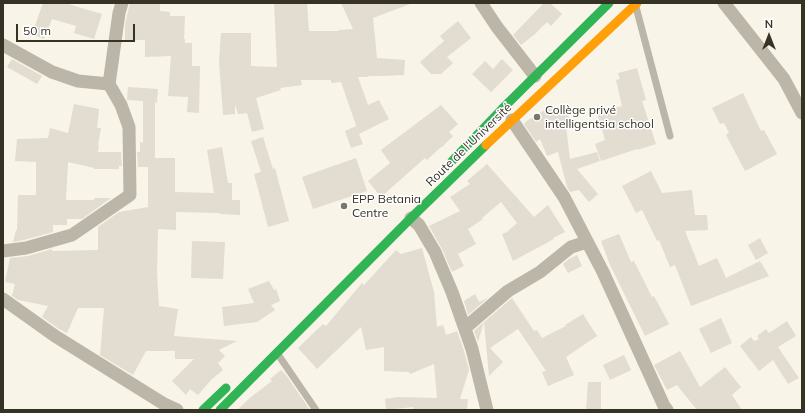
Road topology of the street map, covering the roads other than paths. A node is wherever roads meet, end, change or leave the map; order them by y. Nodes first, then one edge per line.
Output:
1 (122, 3) edge
2 (481, 3) edge
3 (609, 3) edge
4 (724, 3) edge
5 (636, 4) edge
6 (3, 45) edge
7 (535, 76) junction
8 (109, 84) junction
9 (802, 113) edge
10 (512, 120) junction
11 (670, 136) dead end
12 (448, 165) dead end
13 (411, 218) junction
14 (587, 242) junction
15 (3, 251) edge
16 (3, 299) edge
17 (465, 328) junction
18 (277, 353) junction
19 (230, 383) dead end
20 (177, 410) edge
21 (203, 410) edge
22 (220, 410) edge
23 (316, 410) edge
24 (487, 410) edge
25 (667, 410) edge

1 - 8 street
2 - 7 street
3 - 7 main road, Route de l'Université
4 - 9 street
5 - 10 main road, Route de l'Université
5 - 11 lane
6 - 8 street
7 - 12 main road, Route de l'Université
8 - 15 street
10 - 13 main road, Route de l'Université
10 - 14 street
13 - 17 street
13 - 18 main road, Route de l'Université
14 - 17 street
14 - 25 street
16 - 20 street
17 - 24 street
18 - 22 main road, Route de l'Université
18 - 23 lane
19 - 21 main road

